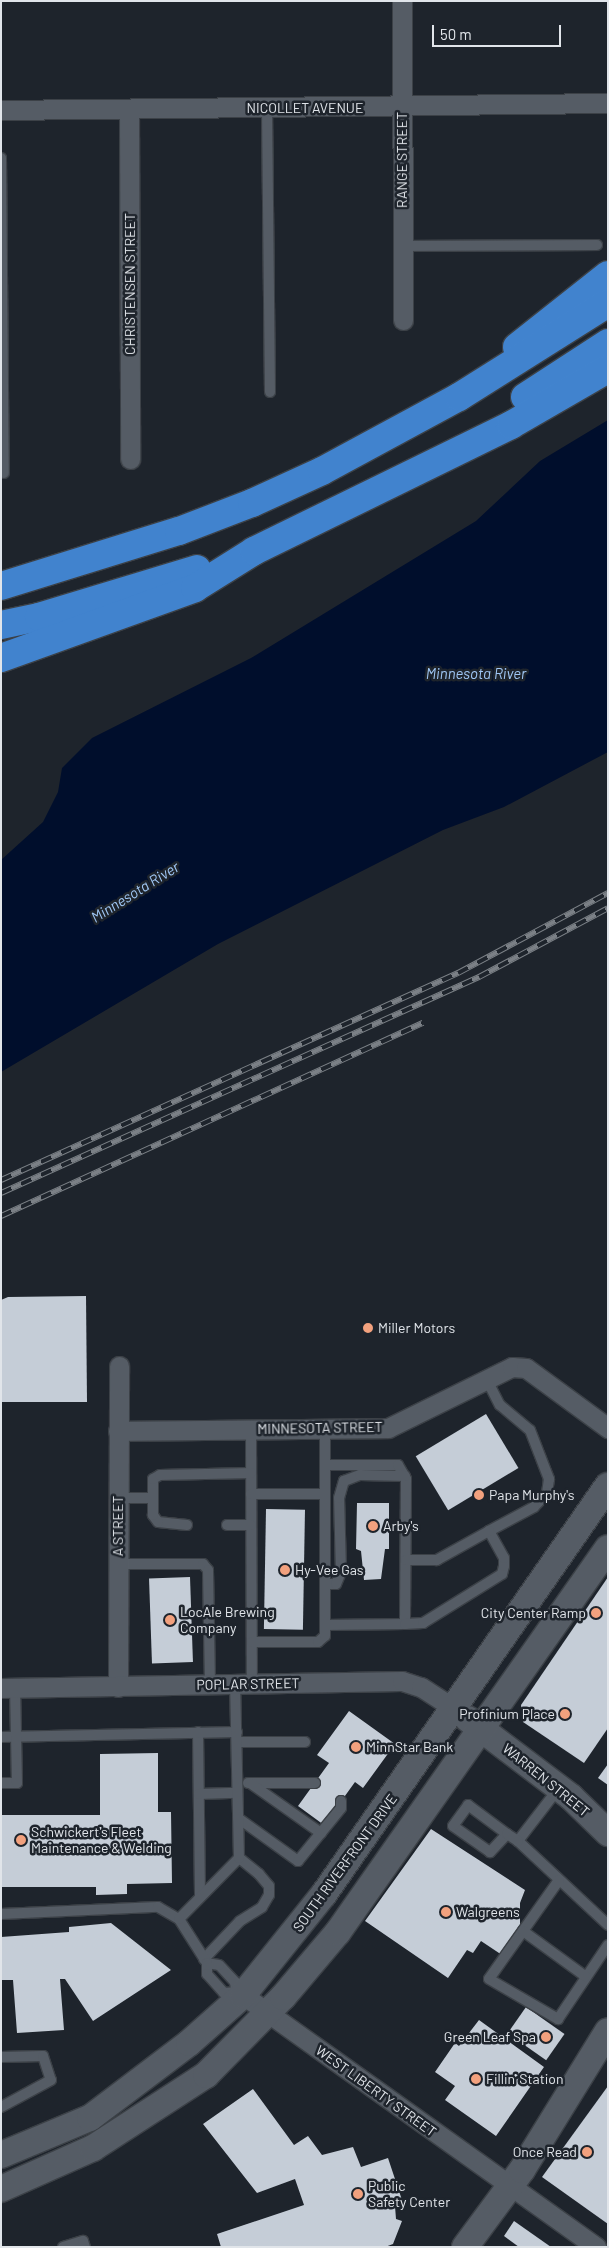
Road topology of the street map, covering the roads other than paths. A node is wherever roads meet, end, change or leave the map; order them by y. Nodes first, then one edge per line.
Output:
1 (402, 1) edge
2 (608, 103) edge
3 (402, 107) junction
4 (267, 108) junction
5 (129, 109) junction
6 (1, 110) edge
7 (1, 158) edge
8 (597, 245) dead end
9 (402, 246) junction
10 (608, 275) edge
11 (608, 303) edge
12 (403, 320) dead end
13 (608, 343) edge
14 (608, 369) edge
15 (270, 392) dead end
16 (459, 397) junction
17 (130, 459) dead end
18 (4, 473) dead end
19 (391, 482) junction
20 (254, 551) junction
21 (105, 555) junction
22 (1, 574) edge
23 (1, 586) edge
24 (1, 625) edge
25 (1, 658) edge
26 (118, 1366) dead end
27 (487, 1380) junction
28 (325, 1428) junction
29 (608, 1428) edge
30 (251, 1429) junction
31 (118, 1431) junction
32 (325, 1465) junction
33 (251, 1473) junction
34 (405, 1476) junction
35 (608, 1486) edge
36 (251, 1494) junction
37 (325, 1494) junction
38 (118, 1498) junction
39 (153, 1498) junction
40 (187, 1525) dead end
41 (227, 1525) dead end
42 (252, 1525) junction
43 (489, 1531) junction
44 (608, 1548) edge
45 (406, 1560) junction
46 (118, 1564) junction
47 (325, 1584) junction
48 (405, 1624) junction
49 (325, 1625) junction
50 (252, 1642) junction
51 (244, 1684) junction
52 (210, 1685) junction
53 (118, 1687) junction
54 (8, 1688) edge
55 (455, 1709) junction
56 (482, 1729) junction
57 (198, 1732) junction
58 (16, 1736) junction
59 (1, 1737) edge
60 (237, 1737) junction
61 (305, 1742) dead end
62 (1, 1783) edge
63 (250, 1783) junction
64 (315, 1783) dead end
65 (237, 1788) junction
66 (559, 1788) junction
67 (199, 1794) junction
68 (341, 1802) dead end
69 (238, 1818) junction
70 (321, 1833) junction
71 (608, 1833) edge
72 (507, 1834) junction
73 (518, 1841) junction
74 (239, 1858) junction
75 (559, 1880) junction
76 (200, 1896) junction
77 (1, 1914) edge
78 (179, 1918) junction
79 (608, 1925) edge
80 (523, 1931) junction
81 (608, 1945) edge
82 (206, 1961) junction
83 (585, 1976) junction
84 (239, 1993) junction
85 (268, 2013) junction
86 (608, 2031) edge
87 (1, 2057) edge
88 (1, 2106) edge
89 (1, 2155) edge
90 (509, 2187) junction
91 (1, 2189) edge
92 (63, 2247) edge
93 (85, 2247) edge
94 (465, 2247) edge
95 (596, 2247) edge

1 - 3 street, RANGE STREET
2 - 3 street, NICOLLET AVENUE
3 - 4 street, NICOLLET AVENUE
3 - 9 street, RANGE STREET
4 - 5 street, NICOLLET AVENUE
4 - 15 lane
5 - 6 street, NICOLLET AVENUE
5 - 17 street, CHRISTENSEN STREET
7 - 18 lane
8 - 9 lane
9 - 12 street, RANGE STREET
10 - 16 highway
11 - 16 highway
13 - 19 highway
14 - 19 highway
16 - 21 highway
19 - 20 highway
20 - 24 highway
20 - 25 highway
21 - 22 highway
21 - 23 highway
26 - 31 street, A STREET
27 - 28 street, MINNESOTA STREET
27 - 29 street, MINNESOTA STREET
27 - 43 lane
28 - 30 street, MINNESOTA STREET
28 - 32 lane
30 - 31 street, MINNESOTA STREET
30 - 33 lane
31 - 38 street, A STREET
32 - 34 lane
32 - 37 lane
33 - 36 lane
33 - 39 lane
34 - 45 lane
34 - 47 lane
35 - 55 main road, SOUTH RIVERFRONT DRIVE
36 - 37 lane
36 - 42 lane
37 - 47 lane
38 - 39 lane
38 - 46 street, A STREET
39 - 40 lane
41 - 42 lane
42 - 50 lane
43 - 45 lane
43 - 48 lane
44 - 56 main road
45 - 48 lane
46 - 52 lane
46 - 53 street, A STREET
47 - 49 lane
48 - 49 lane
49 - 50 lane
50 - 51 lane
51 - 52 street, POPLAR STREET
51 - 55 street, POPLAR STREET
51 - 60 lane
52 - 53 street, POPLAR STREET
53 - 54 street, POPLAR STREET
54 - 58 lane
55 - 56 main road, POPLAR STREET
55 - 84 main road, SOUTH RIVERFRONT DRIVE
56 - 66 main road, WARREN STREET
56 - 85 main road
57 - 58 lane
57 - 60 lane
57 - 67 lane
58 - 59 lane
58 - 62 lane
60 - 61 lane
60 - 65 lane
63 - 64 lane
63 - 65 lane
63 - 70 lane
65 - 67 lane
65 - 69 lane
66 - 71 main road, WARREN STREET
66 - 73 lane
67 - 76 lane
68 - 70 lane
69 - 70 lane
69 - 74 lane
72 - 72 lane
72 - 73 lane
73 - 75 lane
74 - 76 lane
74 - 82 lane
75 - 79 lane
75 - 80 lane
76 - 78 lane
77 - 78 lane
78 - 82 lane
80 - 83 lane
80 - 83 lane
81 - 83 lane
82 - 84 lane
82 - 84 lane
84 - 85 street, WEST LIBERTY STREET
84 - 89 main road, SOUTH RIVERFRONT DRIVE
85 - 90 street, WEST LIBERTY STREET
85 - 91 main road
86 - 90 main road
87 - 88 lane
90 - 94 main road
90 - 95 street, WEST LIBERTY STREET
92 - 93 lane

